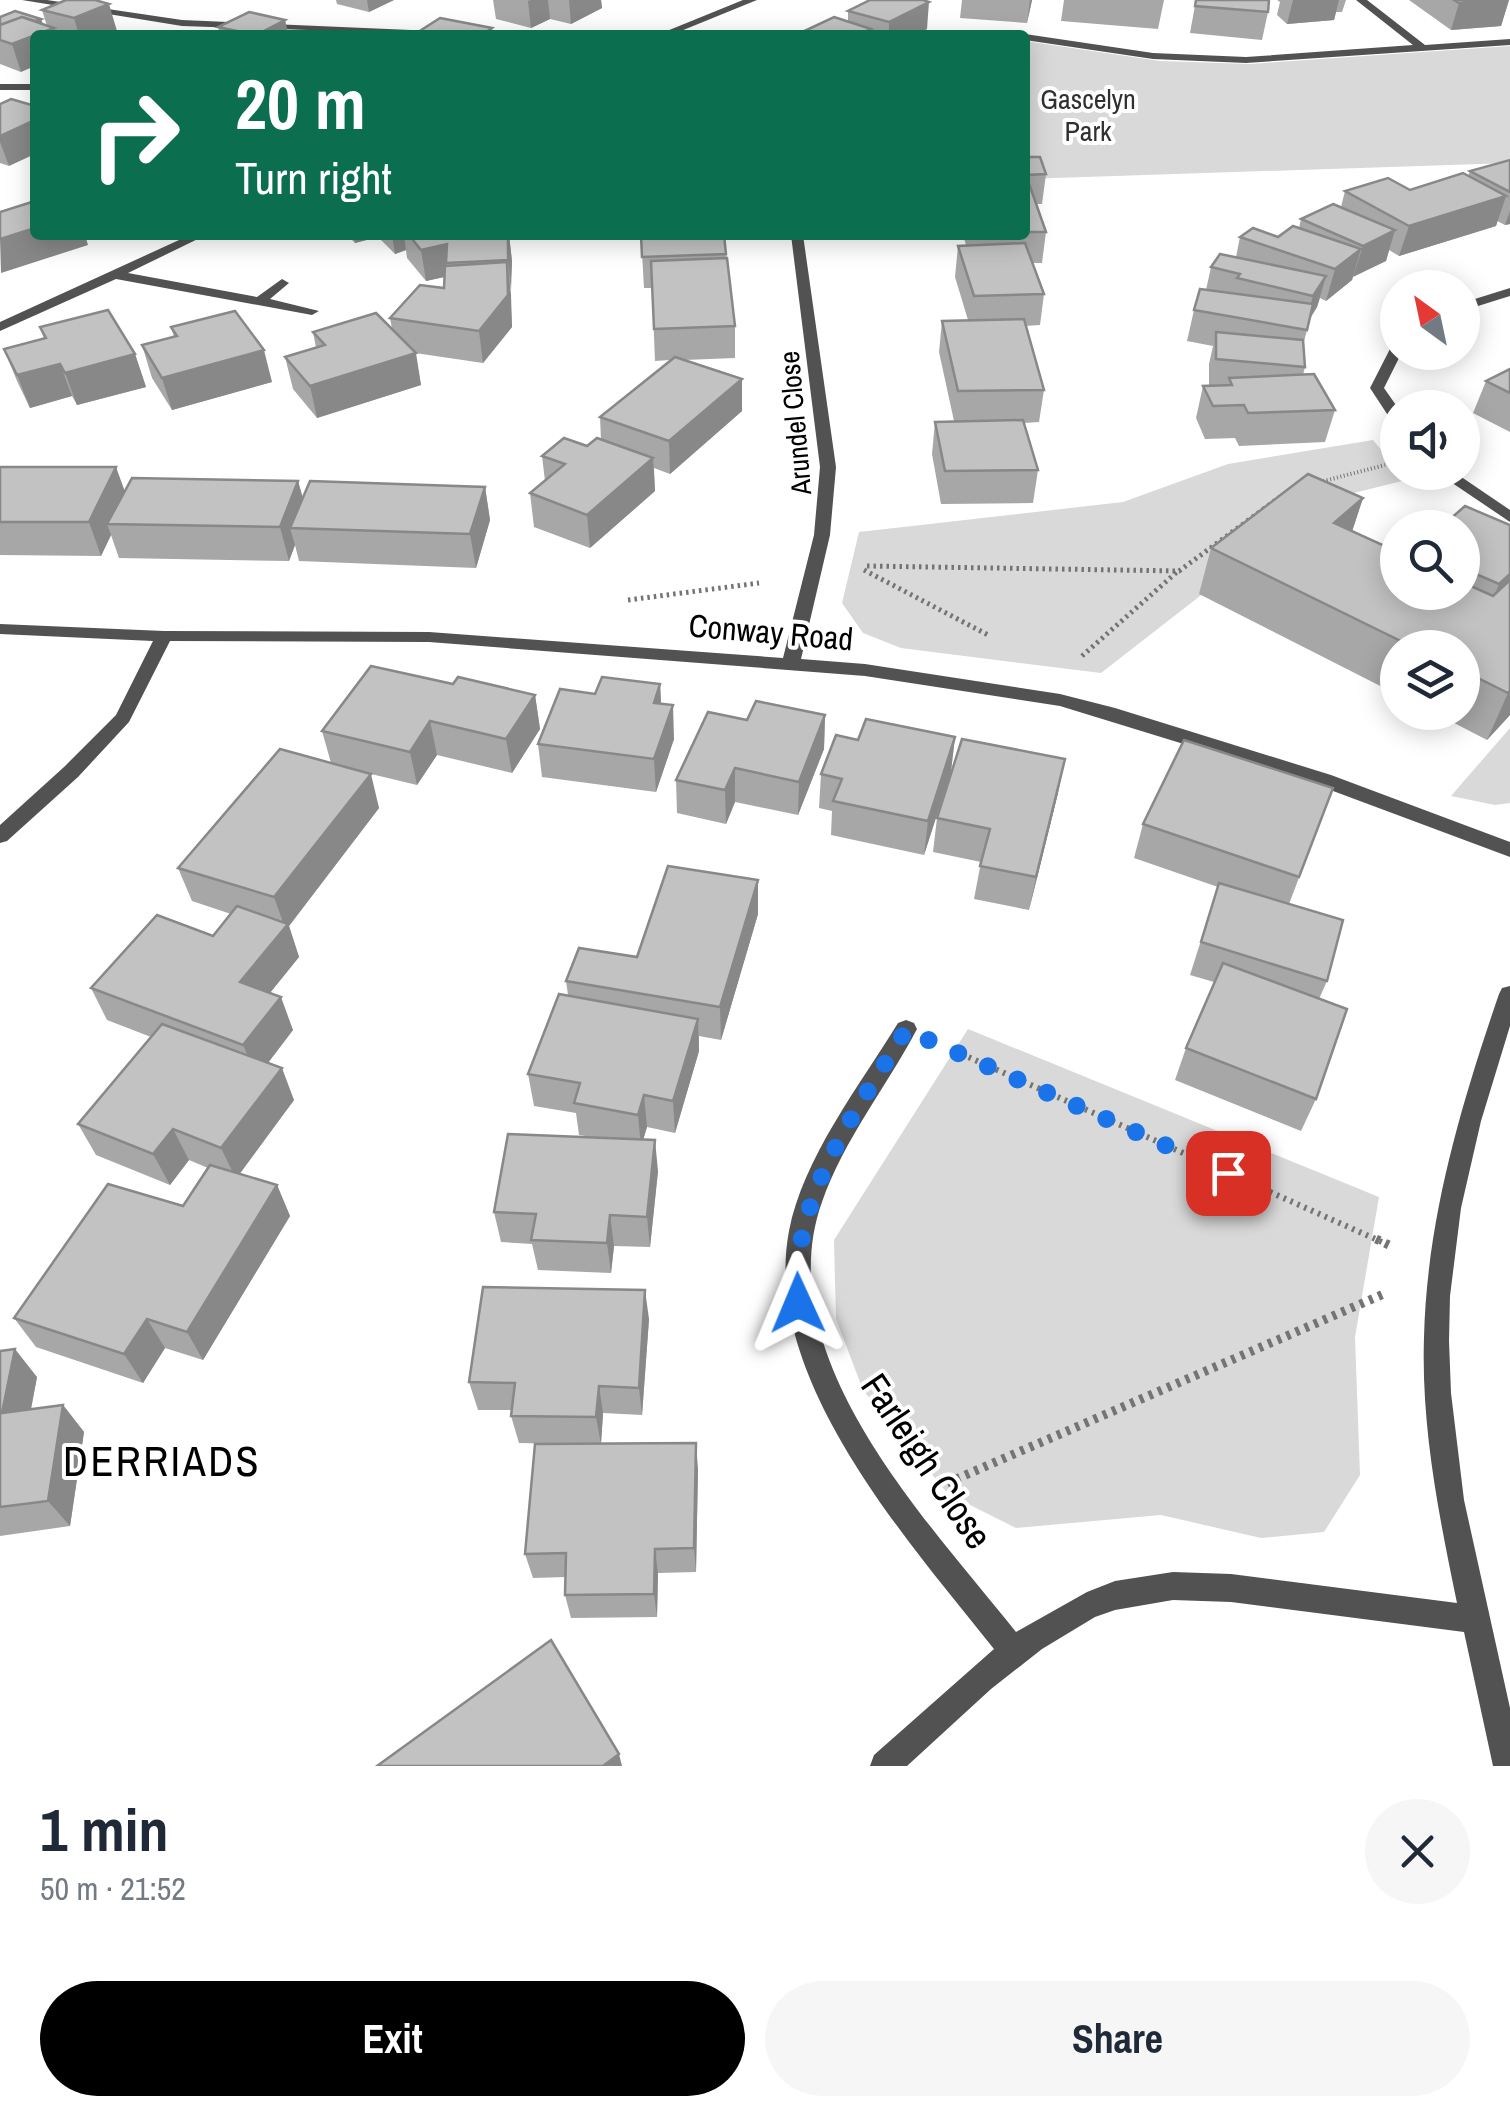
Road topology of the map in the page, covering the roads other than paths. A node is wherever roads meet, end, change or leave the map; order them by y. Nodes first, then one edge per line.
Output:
1 (28, 0) edge
2 (752, 0) edge
3 (1361, 0) edge
4 (197, 24) junction
5 (187, 30) edge
6 (339, 30) edge
7 (675, 30) edge
8 (1030, 37) edge
9 (1510, 42) edge
10 (1422, 48) junction
11 (0, 87) edge
12 (30, 87) edge
13 (189, 240) edge
14 (798, 240) edge
15 (111, 274) junction
16 (282, 283) dead end
17 (1510, 292) edge
18 (1480, 301) edge
19 (259, 302) junction
20 (312, 311) dead end
21 (0, 328) edge
22 (1386, 370) edge
23 (1380, 393) edge
24 (1470, 490) edge
25 (1510, 517) edge
26 (0, 629) edge
27 (164, 636) junction
28 (791, 663) junction
29 (0, 836) edge
30 (1510, 850) edge
31 (1510, 994) edge
32 (906, 1030) road end
33 (1477, 1620) junction
34 (1014, 1652) junction
35 (885, 1766) edge
36 (1508, 1766) edge

1 - 4 street
2 - 7 street
3 - 10 street
4 - 5 street
4 - 6 street
8 - 10 street
9 - 10 street
11 - 12 street
13 - 15 street
14 - 28 street, Arundel Close
15 - 19 street
15 - 21 street
16 - 19 street
17 - 18 street
19 - 20 street
22 - 23 street
24 - 25 street
26 - 27 street, Conway Road
27 - 28 street, Conway Road
27 - 29 street
28 - 30 street, Conway Road
31 - 33 street
32 - 34 street, Farleigh Close
33 - 34 street
33 - 36 street
34 - 35 street

